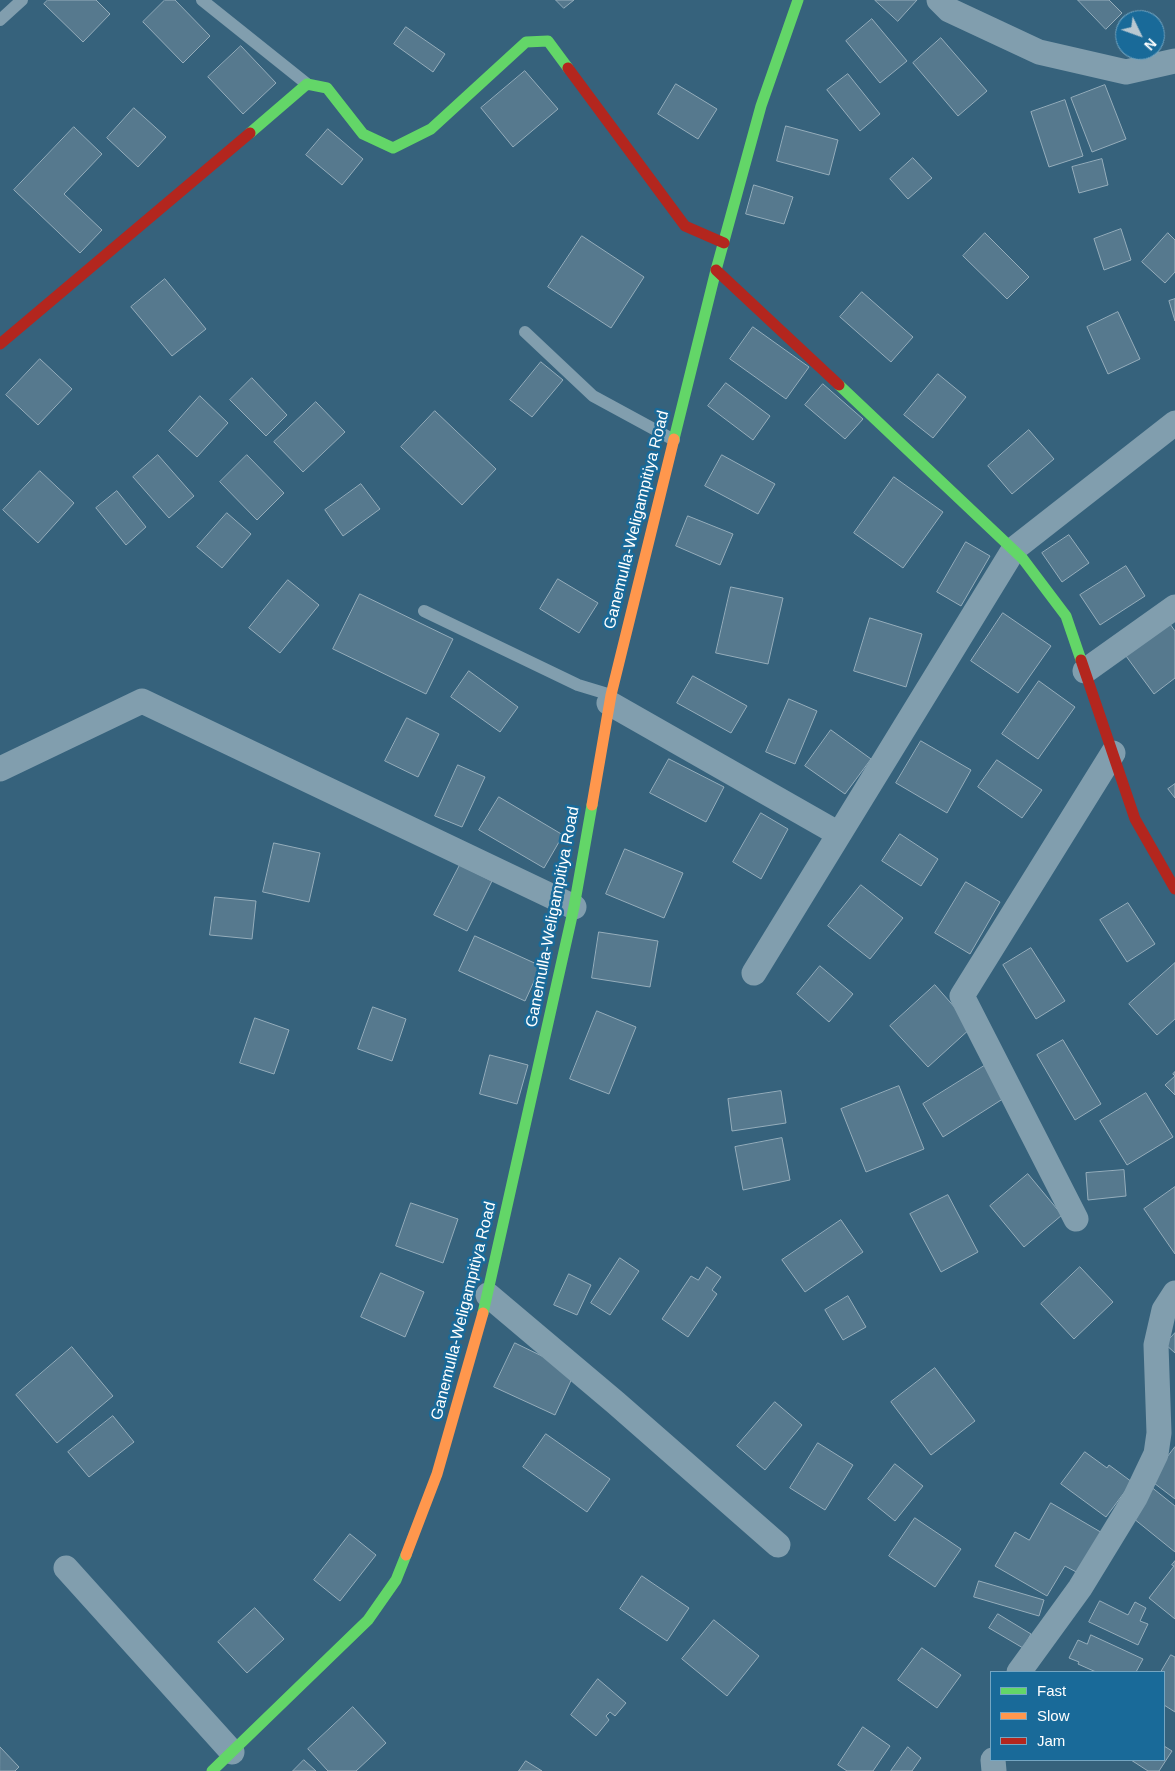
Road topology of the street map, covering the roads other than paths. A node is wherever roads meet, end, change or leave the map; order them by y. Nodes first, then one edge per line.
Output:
1 (22, 0) edge
2 (202, 0) edge
3 (798, 0) edge
4 (939, 0) edge
5 (0, 20) edge
6 (1175, 60) edge
7 (307, 84) junction
8 (724, 243) junction
9 (716, 270) junction
10 (524, 332) dead end
11 (0, 344) edge
12 (1175, 423) edge
13 (674, 440) junction
14 (1014, 549) junction
15 (1175, 607) edge
16 (424, 611) dead end
17 (1085, 671) junction
18 (610, 699) junction
19 (1113, 753) junction
20 (0, 769) edge
21 (839, 834) junction
22 (1175, 890) edge
23 (574, 907) junction
24 (754, 972) dead end
25 (1076, 1219) dead end
26 (1175, 1293) edge
27 (488, 1295) junction
28 (778, 1545) dead end
29 (66, 1568) dead end
30 (1020, 1671) edge
31 (232, 1752) junction
32 (212, 1771) edge

1 - 5 lane
2 - 7 lane
3 - 8 street, Ganemulla-Weligampitiya Road
4 - 6 street
7 - 8 street
7 - 11 street
8 - 9 street, Ganemulla-Weligampitiya Road
9 - 13 street, Ganemulla-Weligampitiya Road
9 - 14 street
10 - 13 lane
12 - 14 street
13 - 18 street, Ganemulla-Weligampitiya Road
14 - 17 street
14 - 21 street
15 - 17 street
16 - 18 lane
17 - 19 street
18 - 21 street
18 - 23 street, Ganemulla-Weligampitiya Road
19 - 22 street
19 - 25 street
20 - 23 street
21 - 24 street
23 - 27 street, Ganemulla-Weligampitiya Road
26 - 30 street
27 - 28 street
27 - 31 street, Ganemulla-Weligampitiya Road
29 - 31 street
31 - 32 street, Ganemulla-Weligampitiya Road

